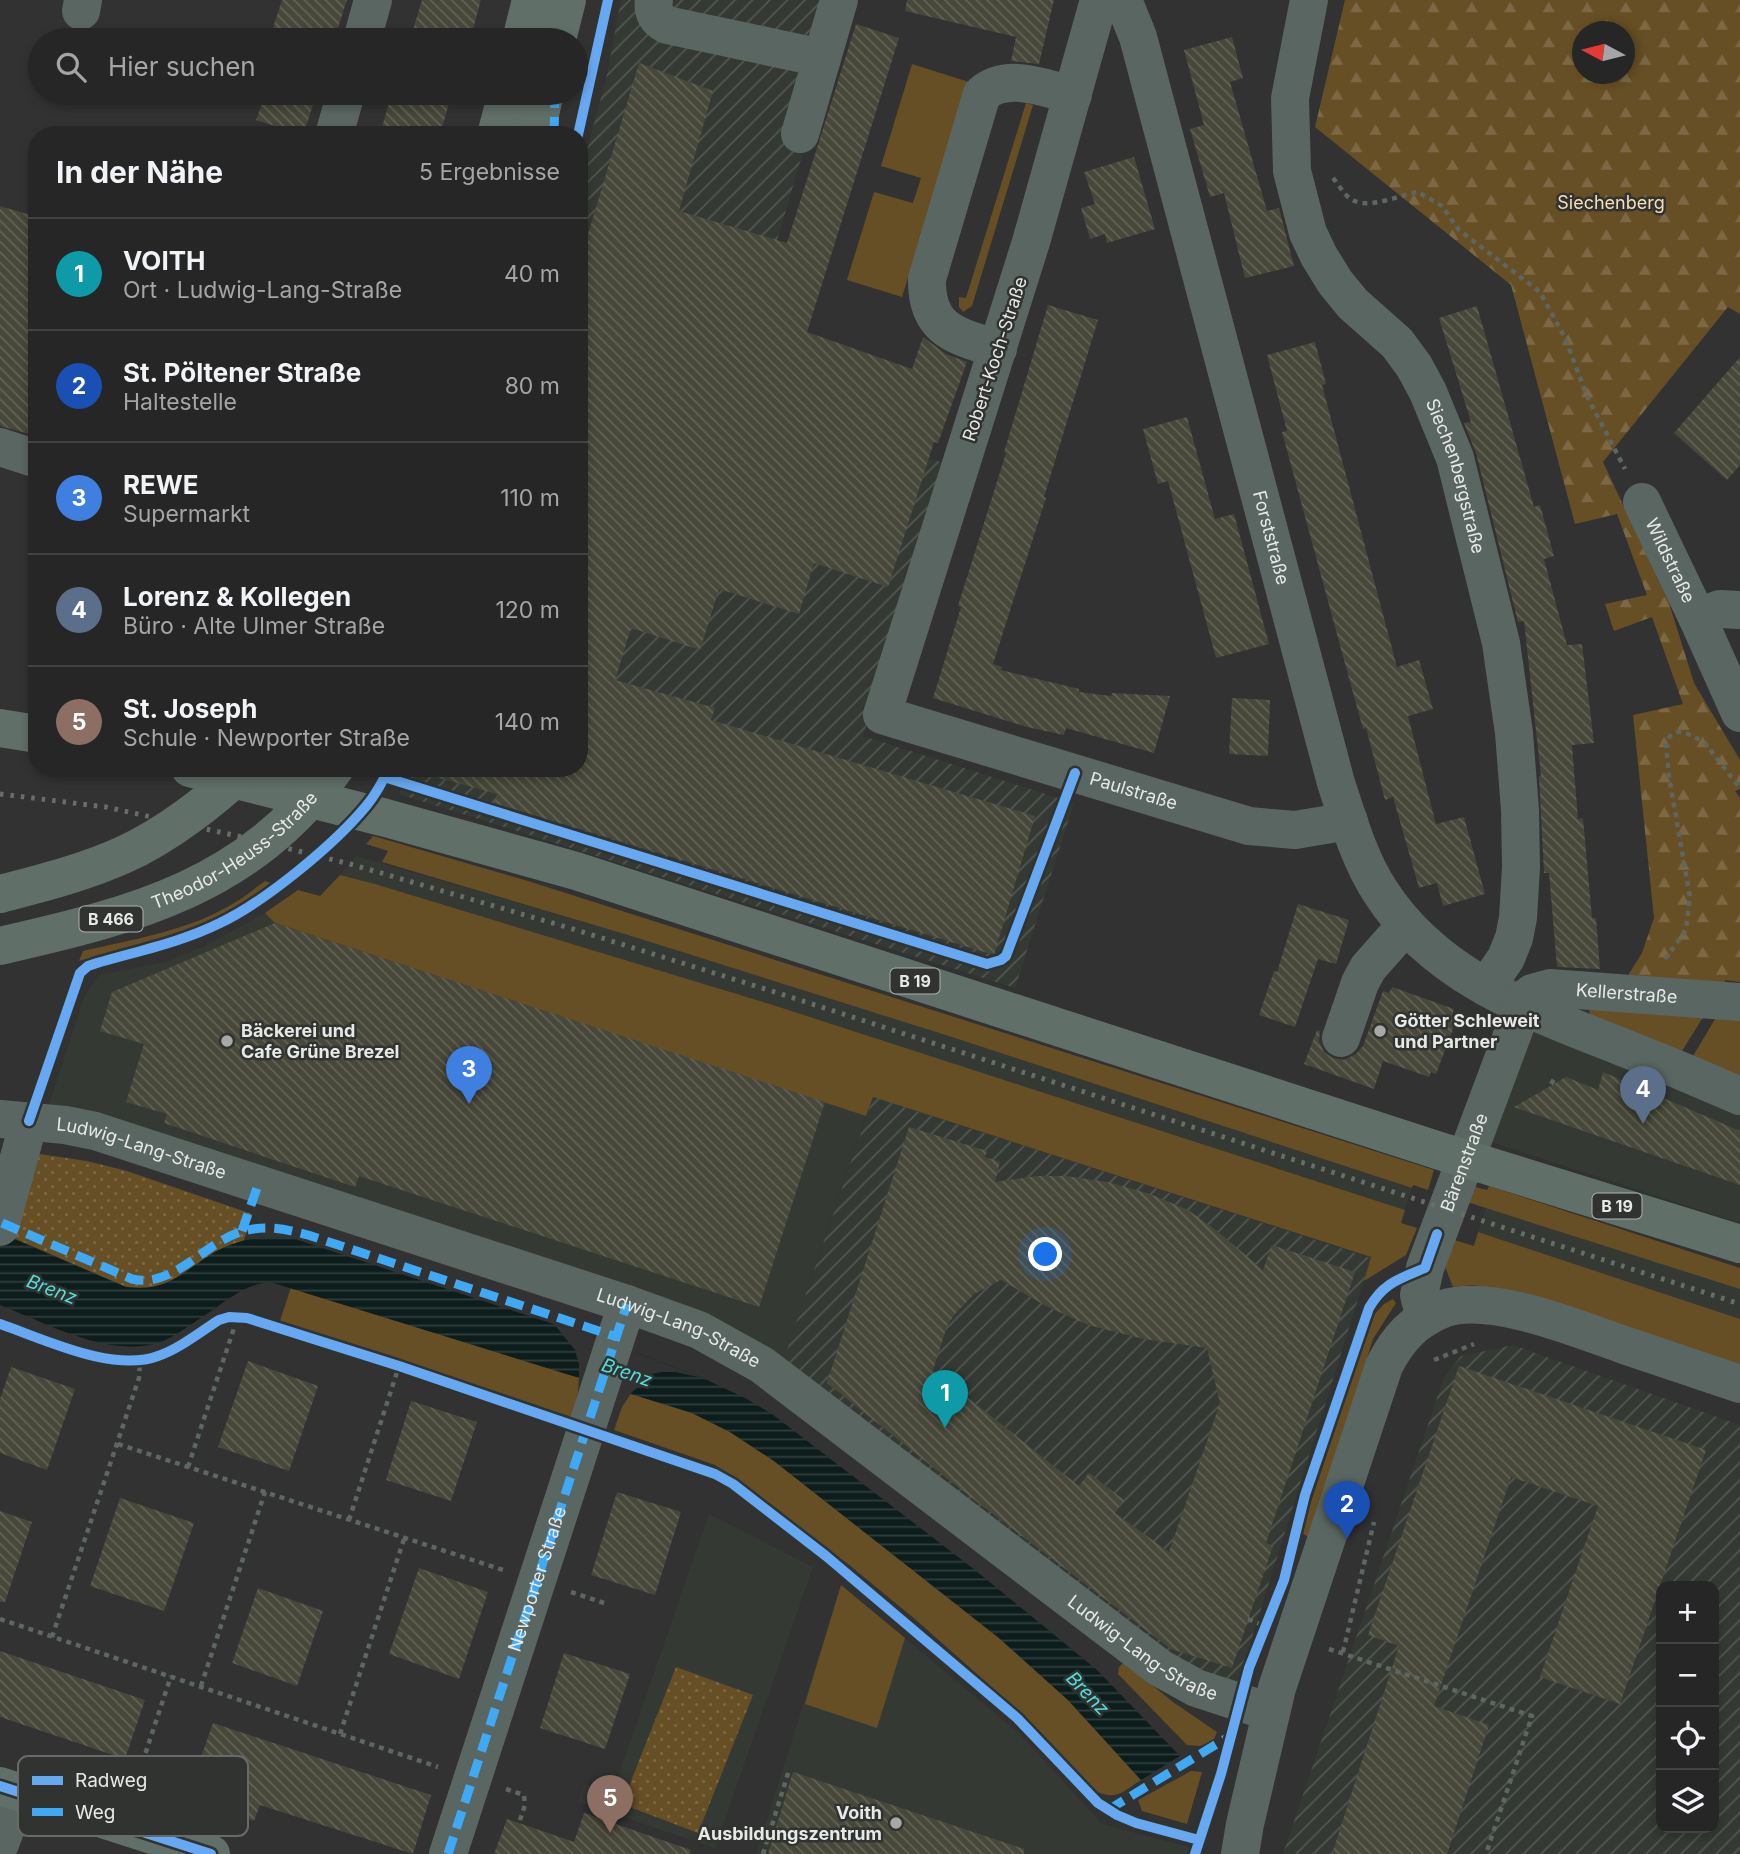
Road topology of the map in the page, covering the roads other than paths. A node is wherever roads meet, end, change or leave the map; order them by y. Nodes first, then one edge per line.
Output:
1 (373, 0) edge
2 (531, 0) edge
3 (567, 0) edge
4 (653, 0) edge
5 (839, 0) edge
6 (1099, 0) edge
7 (1123, 0) edge
8 (1309, 0) edge
9 (365, 28) edge
10 (524, 28) edge
11 (560, 28) edge
12 (822, 58) junction
13 (1073, 95) junction
14 (343, 105) edge
15 (504, 105) edge
16 (542, 105) edge
17 (337, 126) edge
18 (498, 126) edge
19 (537, 126) edge
20 (800, 134) dead end
21 (999, 349) junction
22 (0, 447) edge
23 (28, 456) edge
24 (1642, 502) road end
25 (1740, 610) edge
26 (1697, 617) junction
27 (1740, 713) edge
28 (881, 715) joint
29 (0, 727) edge
30 (28, 732) edge
31 (225, 777) edge
32 (237, 777) edge
33 (328, 777) edge
34 (1349, 821) junction
35 (0, 894) edge
36 (1406, 925) junction
37 (0, 946) edge
38 (1486, 987) junction
39 (1740, 1002) edge
40 (1522, 1007) junction
41 (1341, 1038) dead end
42 (1740, 1096) edge
43 (15, 1120) edge
44 (0, 1227) edge
45 (1740, 1244) edge
46 (627, 1304) junction
47 (1425, 1318) junction
48 (1740, 1384) edge
49 (1270, 1712) junction
50 (9, 1789) edge
51 (155, 1836) edge
52 (0, 1844) edge
53 (211, 1854) edge
54 (448, 1854) edge
55 (1240, 1854) edge

1 - 9 street
2 - 10 main road
3 - 11 main road
4 - 12 street
5 - 12 street
6 - 13 street, Robert-Koch-Straße
7 - 34 street, Forststraße
8 - 38 street, Siechenbergstraße
12 - 20 street
13 - 21 street, Robert-Koch-Straße
13 - 21 street
14 - 17 street
15 - 18 main road
16 - 19 main road
21 - 28 street, Robert-Koch-Straße
22 - 23 street
24 - 26 street, Wildstraße
25 - 26 street, Wildstraße
26 - 27 street
28 - 34 street, Paulstraße
29 - 30 main road
31 - 45 main road, B 19
32 - 35 main road
33 - 37 main road, Theodor-Heuss-Straße / B 466
34 - 36 street, Forststraße
36 - 38 street, Forststraße
36 - 41 street
38 - 40 street, Forststraße
39 - 40 street, Kellerstraße
40 - 42 street, Forststraße
40 - 47 street, Bärenstraße
43 - 44 street
43 - 46 street, Ludwig-Lang-Straße
46 - 49 street, Ludwig-Lang-Straße
46 - 54 street, Newporter Straße
47 - 48 street
47 - 49 street
49 - 55 street
50 - 52 street
51 - 53 main road

